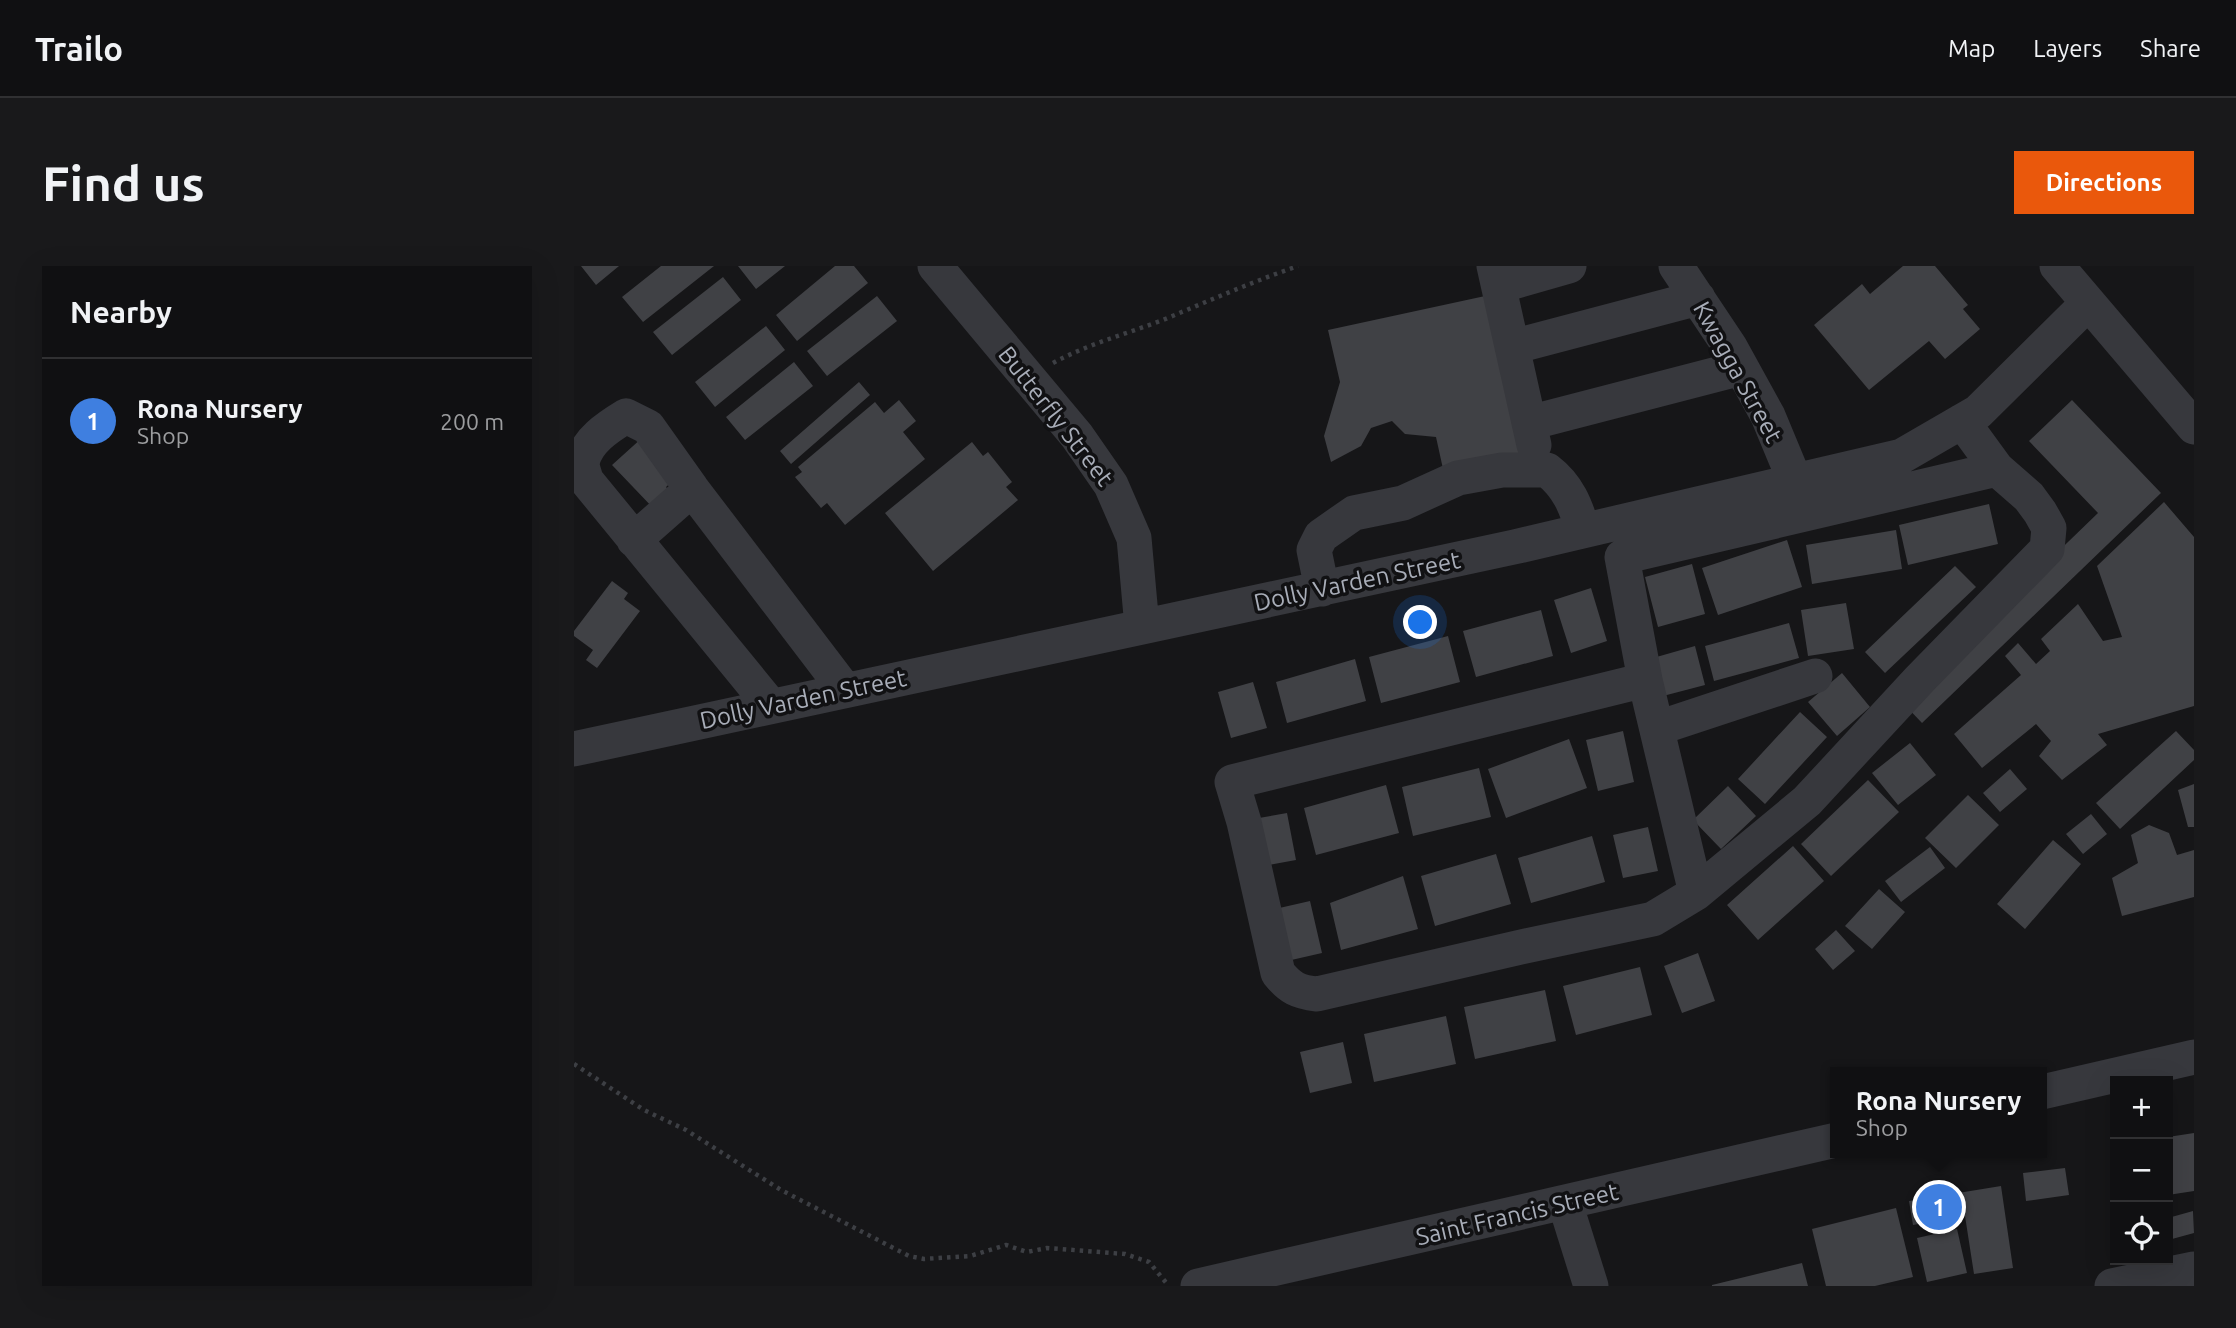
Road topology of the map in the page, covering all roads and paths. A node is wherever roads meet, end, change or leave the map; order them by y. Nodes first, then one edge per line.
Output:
1 (935, 266) edge
2 (1298, 266) edge
3 (1569, 266) edge
4 (1676, 266) edge
5 (2057, 266) edge
6 (1497, 276) edge
7 (1698, 298) junction
8 (2088, 303) junction
9 (1512, 347) junction
10 (1741, 368) junction
11 (1027, 377) junction
12 (1962, 421) junction
13 (1529, 423) junction
14 (2194, 427) edge
15 (1539, 469) junction
16 (1997, 469) junction
17 (1795, 481) junction
18 (692, 489) junction
19 (1583, 531) junction
20 (634, 540) junction
21 (1322, 589) junction
22 (1142, 627) junction
23 (1815, 677) dead end
24 (1645, 680) junction
25 (845, 690) junction
26 (771, 706) junction
27 (1657, 728) junction
28 (574, 749) edge
29 (1696, 893) junction
30 (2194, 1057) edge
31 (574, 1064) edge
32 (2047, 1091) edge
33 (1830, 1141) edge
34 (1565, 1203) junction
35 (2194, 1269) edge
36 (1183, 1285) edge
37 (1591, 1286) edge
38 (2112, 1286) edge

1 - 11 street, Butterfly Street
2 - 11 path
3 - 6 street
4 - 7 street, Kwagga Street
5 - 8 street
6 - 9 street
7 - 9 street
7 - 10 street, Kwagga Street
8 - 12 street, Dolly Varden Street
8 - 14 street
9 - 13 street
10 - 13 street
10 - 17 street, Kwagga Street
11 - 22 street, Butterfly Street
12 - 16 street
12 - 17 street, Dolly Varden Street
13 - 15 street
15 - 19 street
15 - 21 street
16 - 24 street
16 - 29 street
17 - 19 street, Dolly Varden Street
18 - 20 street
18 - 20 street
18 - 25 street
19 - 21 street, Dolly Varden Street
20 - 26 street
21 - 22 street, Dolly Varden Street
22 - 25 street, Dolly Varden Street
23 - 27 street
24 - 27 street
24 - 29 street
25 - 26 street, Dolly Varden Street
26 - 28 street, Dolly Varden Street
27 - 29 street
30 - 32 street
31 - 36 path
33 - 34 street, Saint Francis Street
34 - 36 street, Saint Francis Street
34 - 37 street
35 - 38 street

